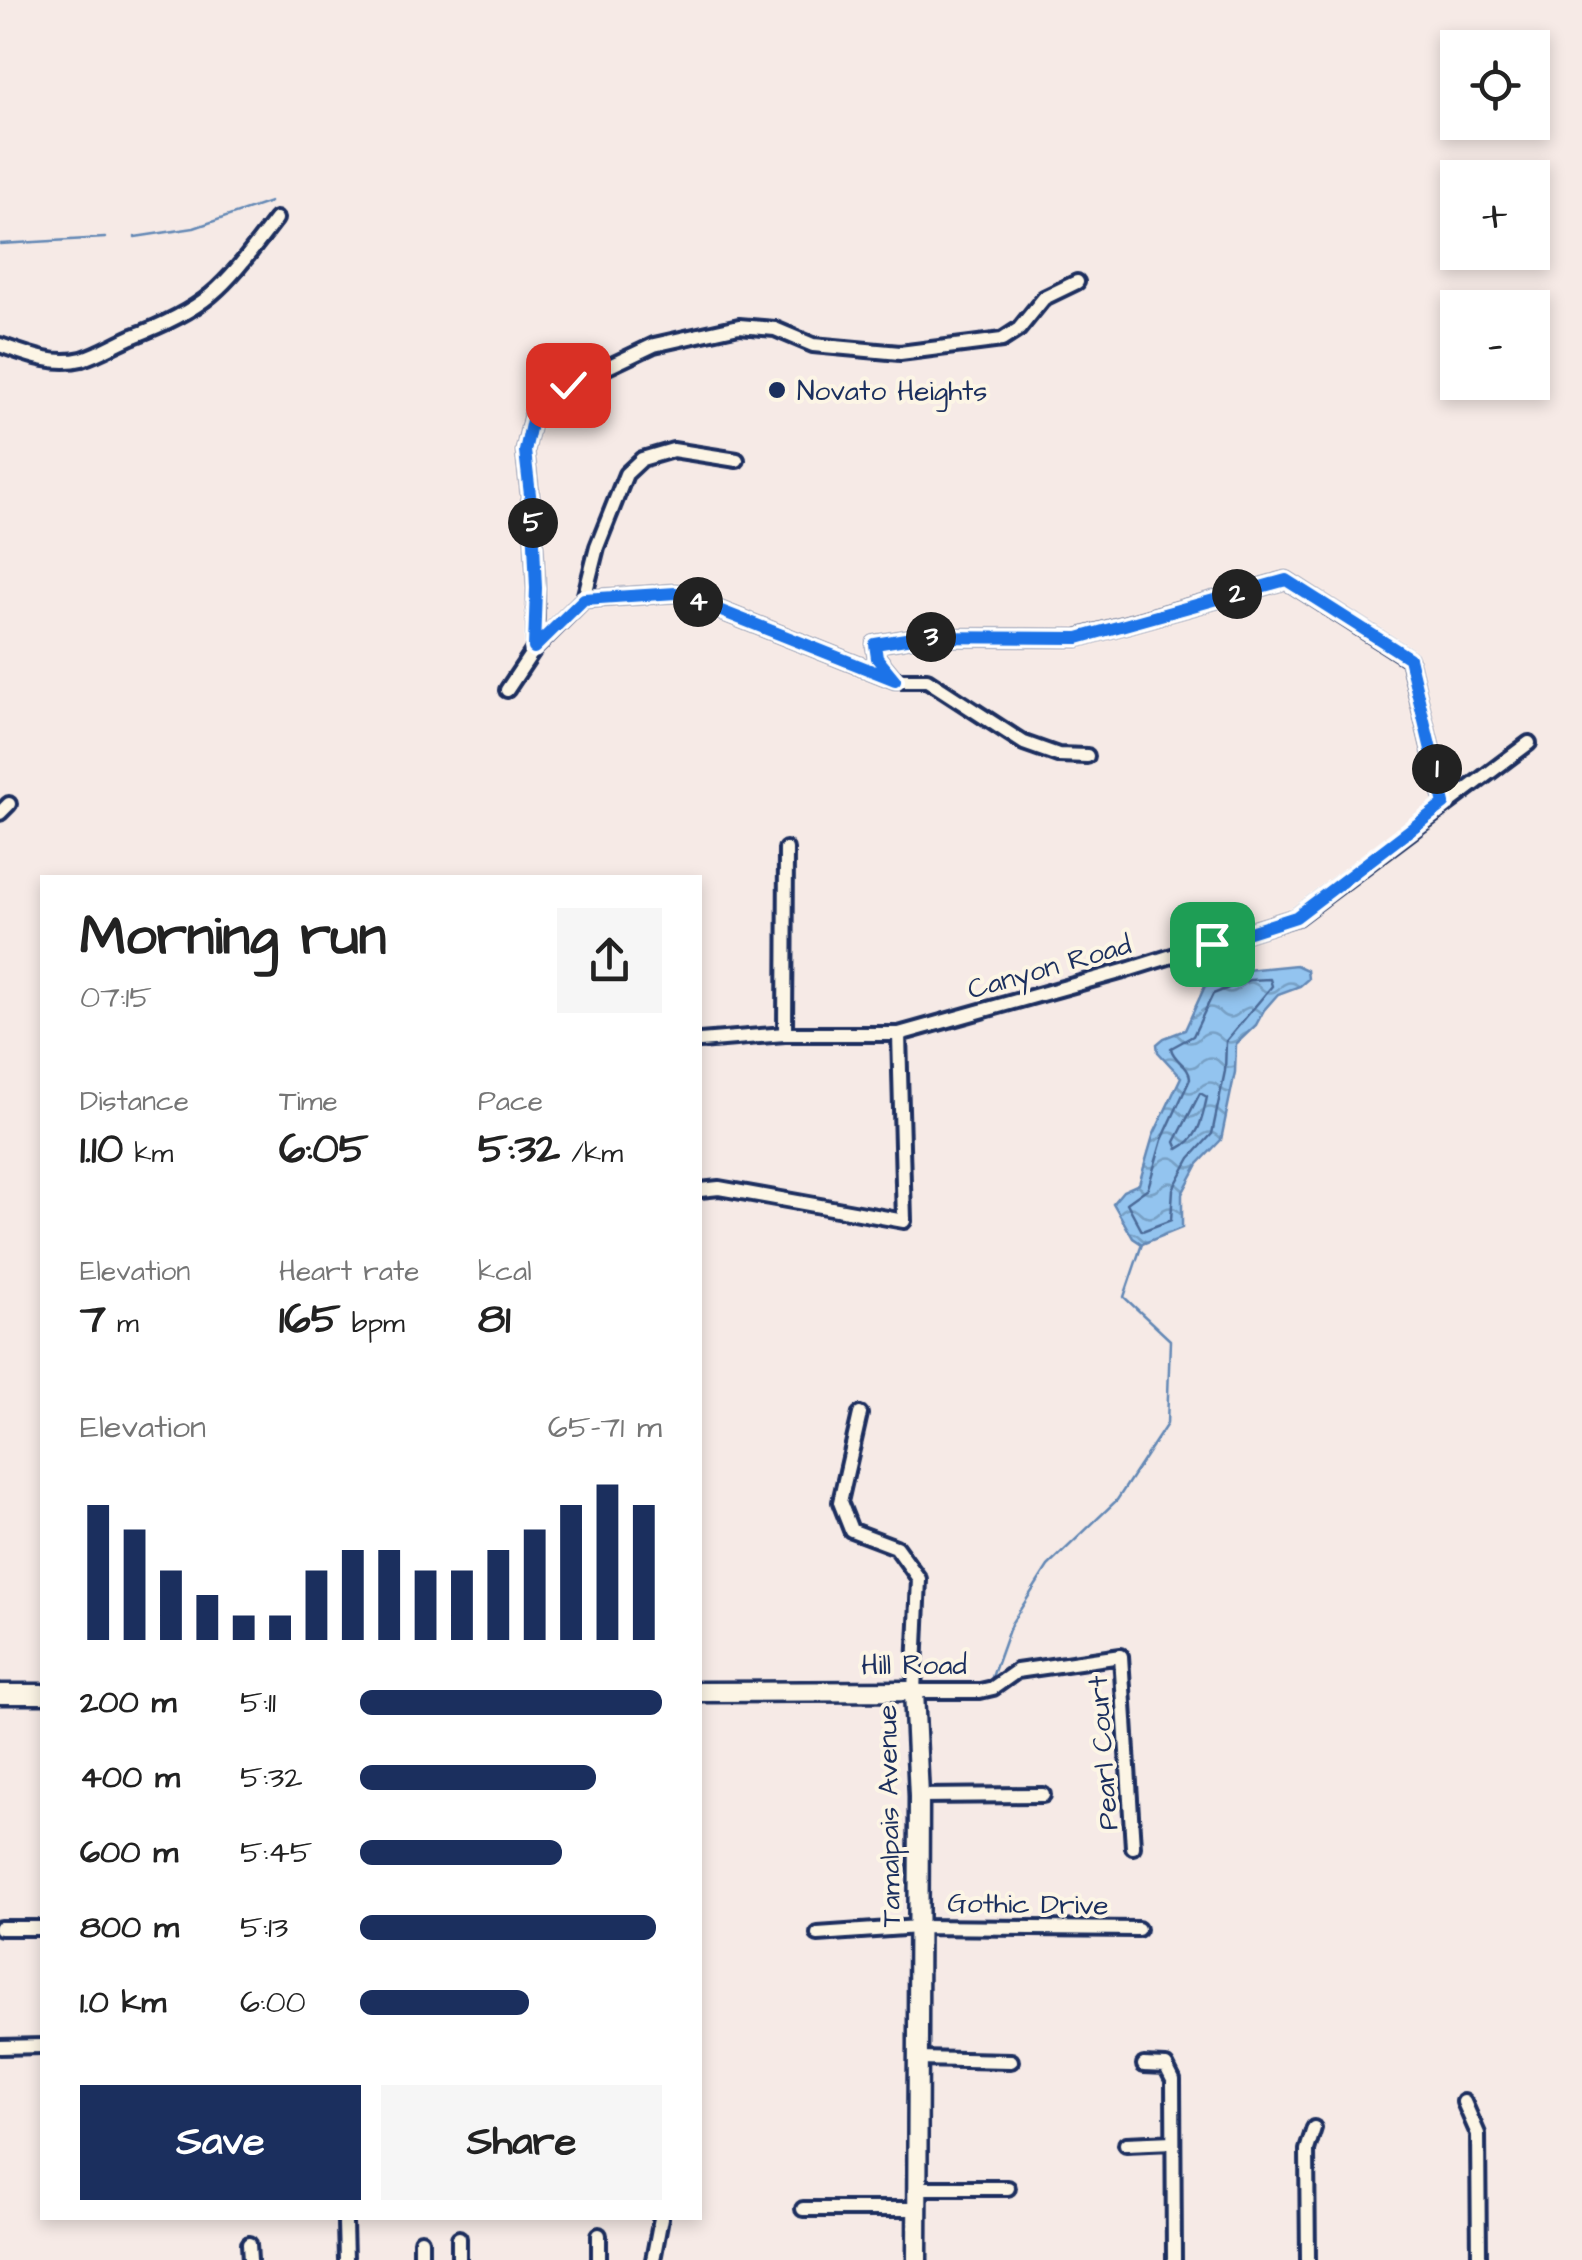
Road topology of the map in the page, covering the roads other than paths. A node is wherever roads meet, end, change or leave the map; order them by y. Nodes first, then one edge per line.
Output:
1 (276, 218) dead end
2 (1076, 282) dead end
3 (0, 345) edge
4 (737, 460) dead end
5 (584, 599) junction
6 (534, 648) junction
7 (895, 680) junction
8 (506, 690) dead end
9 (1529, 743) dead end
10 (1087, 756) dead end
11 (1444, 804) junction
12 (786, 849) dead end
13 (785, 1034) junction
14 (899, 1034) junction
15 (702, 1041) edge
16 (702, 1190) edge
17 (860, 1414) dead end
18 (1121, 1656) joint
19 (914, 1691) junction
20 (702, 1692) edge
21 (0, 1694) edge
22 (40, 1694) edge
23 (1043, 1795) dead end
24 (919, 1796) junction
25 (1134, 1846) dead end
26 (918, 1927) junction
27 (0, 1928) edge
28 (40, 1928) edge
29 (1138, 1929) dead end
30 (818, 1934) dead end
31 (40, 2046) edge
32 (0, 2047) edge
33 (917, 2059) junction
34 (1010, 2061) dead end
35 (1144, 2065) dead end
36 (1464, 2102) dead end
37 (1314, 2128) dead end
38 (1173, 2142) junction
39 (1126, 2144) dead end
40 (917, 2188) junction
41 (1008, 2188) dead end
42 (917, 2208) junction
43 (803, 2209) dead end
44 (662, 2220) edge
45 (345, 2223) dead end
46 (599, 2235) dead end
47 (459, 2238) dead end
48 (421, 2240) dead end
49 (249, 2244) dead end
50 (250, 2260) edge
51 (346, 2260) edge
52 (421, 2260) edge
53 (459, 2260) edge
54 (599, 2260) edge
55 (654, 2260) edge
56 (916, 2260) edge
57 (1174, 2260) edge
58 (1308, 2260) edge
59 (1479, 2260) edge

1 - 3 street
2 - 6 street
4 - 5 street
5 - 6 street
5 - 7 street
6 - 8 street
7 - 10 street
7 - 11 street
9 - 11 street, Canyon Road
11 - 14 street, Canyon Road
12 - 13 street
13 - 14 street, Canyon Road
13 - 15 street, Canyon Road
14 - 16 street
17 - 19 street, Tamalpais Avenue
18 - 19 street, Hill Road
18 - 25 street, Pearl Court
19 - 20 street, Hill Road
19 - 24 street, Tamalpais Avenue
21 - 22 street
23 - 24 street
24 - 26 street, Tamalpais Avenue
26 - 29 street, Gothic Drive
26 - 30 street, Gothic Drive
26 - 33 street, Tamalpais Avenue
27 - 28 street
31 - 32 street
33 - 34 street
33 - 40 street, Tamalpais Avenue
35 - 38 street
36 - 59 street
37 - 58 street
38 - 39 street
38 - 57 street
40 - 41 street
40 - 42 street, Tamalpais Avenue
42 - 43 street
42 - 56 street, Tamalpais Avenue
44 - 55 street
45 - 51 street
46 - 54 street
47 - 53 street
48 - 52 street
49 - 50 street

